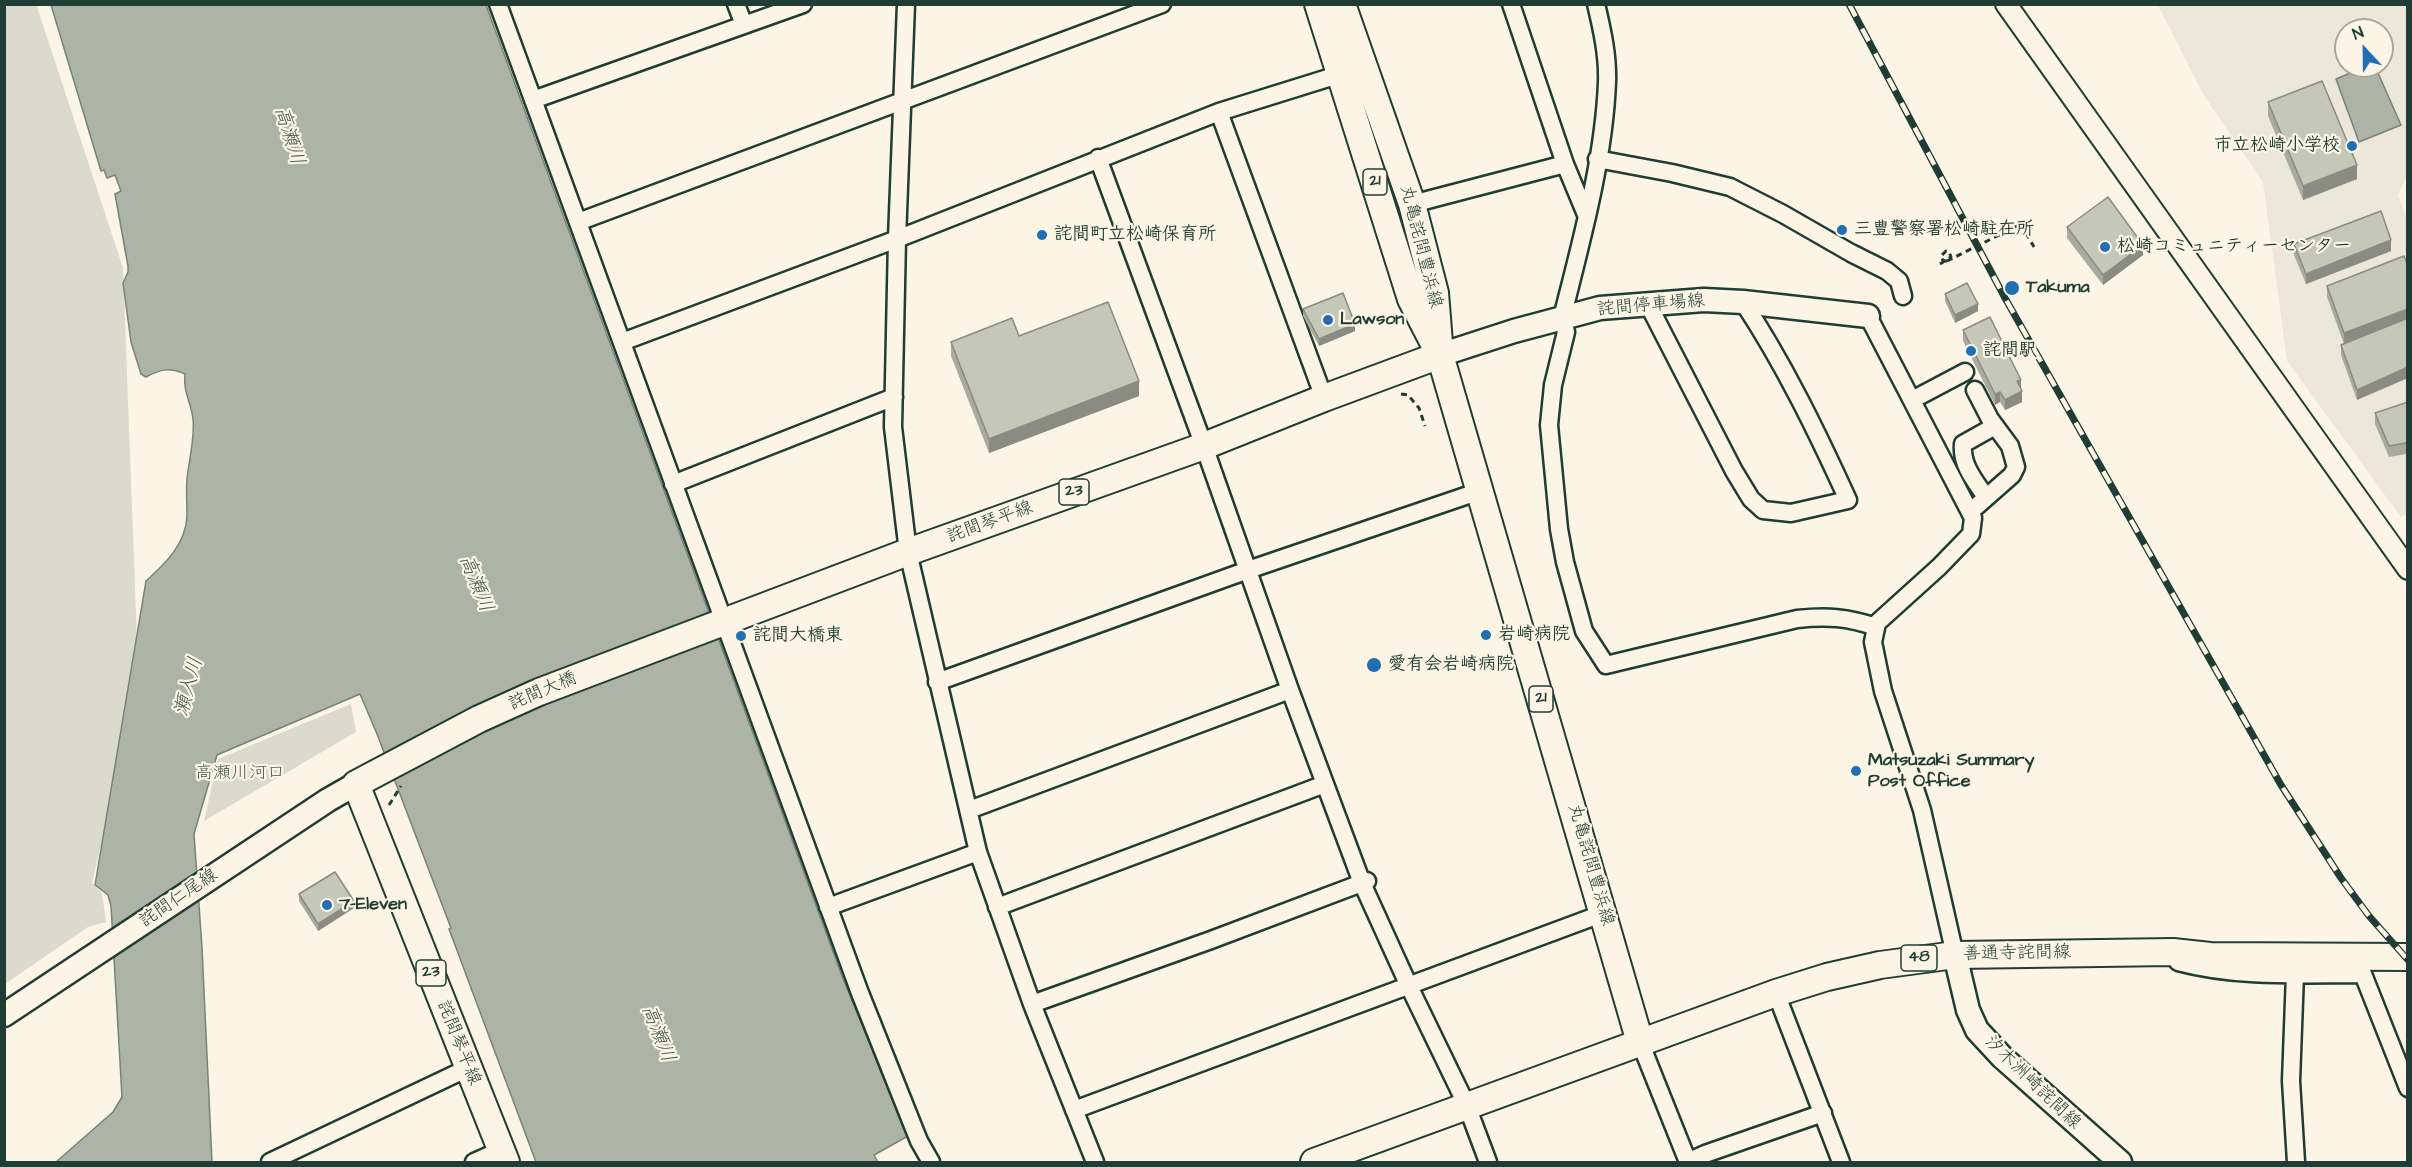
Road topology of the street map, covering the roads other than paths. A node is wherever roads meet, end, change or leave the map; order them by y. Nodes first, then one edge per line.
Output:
1 (498, 4) edge
2 (736, 4) edge
3 (803, 4) edge
4 (906, 4) edge
5 (1162, 4) edge
6 (1318, 4) edge
7 (1342, 4) edge
8 (1511, 4) edge
9 (1596, 4) edge
10 (2006, 4) edge
11 (744, 25) junction
12 (1341, 74) junction
13 (533, 100) junction
14 (903, 101) junction
15 (1219, 112) junction
16 (1098, 158) junction
17 (1598, 159) junction
18 (1565, 164) junction
19 (1412, 204) junction
20 (1587, 217) junction
21 (578, 222) junction
22 (897, 239) junction
23 (1903, 296) dead end
24 (1743, 302) junction
25 (1648, 304) junction
26 (1868, 316) joint
27 (1562, 318) junction
28 (622, 342) junction
29 (1440, 355) junction
30 (1965, 372) dead end
31 (1975, 390) dead end
32 (894, 397) junction
33 (1324, 398) junction
34 (1912, 400) junction
35 (1995, 426) junction
36 (1204, 446) junction
37 (674, 484) junction
38 (1480, 491) junction
39 (1986, 497) junction
40 (1970, 512) junction
41 (908, 552) junction
42 (2408, 569) edge
43 (1248, 570) junction
44 (717, 625) junction
45 (1876, 627) junction
46 (937, 682) junction
47 (1290, 690) junction
48 (356, 784) junction
49 (1325, 784) junction
50 (969, 810) junction
51 (978, 852) junction
52 (1364, 882) junction
53 (828, 907) junction
54 (997, 907) junction
55 (1604, 913) junction
56 (2142, 953) junction
57 (1955, 955) junction
58 (2408, 957) edge
59 (2295, 974) junction
60 (1408, 984) junction
61 (1776, 993) junction
62 (1032, 1004) junction
63 (4, 1015) edge
64 (1640, 1042) junction
65 (468, 1068) junction
66 (2408, 1088) edge
67 (1467, 1106) junction
68 (1074, 1110) junction
69 (1823, 1113) junction
70 (504, 1156) edge
71 (270, 1162) edge
72 (474, 1162) edge
73 (931, 1162) edge
74 (1095, 1162) edge
75 (1314, 1162) edge
76 (1488, 1162) edge
77 (1688, 1162) edge
78 (1841, 1162) edge
79 (2120, 1162) edge
80 (2296, 1162) edge

1 - 13 street
2 - 11 street
3 - 11 street
4 - 14 street
5 - 14 street
6 - 12 main road, 丸亀詫間豊浜線 / 21
7 - 19 main road, 丸亀詫間豊浜線 / 21
8 - 18 street
9 - 17 street
10 - 42 street
11 - 13 street
12 - 15 street
12 - 29 main road, 丸亀詫間豊浜線 / 21
13 - 21 street
14 - 21 street
14 - 22 street
15 - 16 street
15 - 33 street
16 - 22 street
16 - 36 street
17 - 20 street
17 - 23 street
18 - 19 street
18 - 20 street
19 - 29 main road, 丸亀詫間豊浜線 / 21
20 - 27 street
21 - 28 street
22 - 28 street
22 - 32 street
24 - 25 main road, 詫間停車場線
24 - 25 street
24 - 26 main road, 詫間停車場線
25 - 27 main road, 詫間停車場線
26 - 34 street
27 - 29 main road, 詫間停車場線
27 - 45 street
28 - 37 street
29 - 33 main road, 詫間琴平線 / 23
29 - 38 main road, 丸亀詫間豊浜線 / 21
30 - 34 street
31 - 35 street
32 - 37 street
32 - 41 street
33 - 36 main road, 詫間琴平線 / 23
34 - 40 street
35 - 39 street
35 - 39 street
36 - 41 main road, 詫間琴平線 / 23
36 - 43 street
37 - 44 street
38 - 43 street
38 - 55 main road, 丸亀詫間豊浜線 / 21
39 - 40 street
40 - 45 street
41 - 44 main road, 詫間琴平線 / 23
41 - 46 street
43 - 46 street
43 - 47 street
44 - 48 main road, 詫間大橋 / 23
44 - 53 street
45 - 57 street
46 - 50 street
47 - 49 street
47 - 50 street
48 - 63 main road, 詫間仁尾線
48 - 65 main road, 詫間琴平線 / 23
49 - 52 street
49 - 54 street
50 - 51 street
51 - 53 street
51 - 54 street
52 - 60 street
52 - 62 street
53 - 73 street
54 - 62 street
55 - 60 street
55 - 64 main road, 丸亀詫間豊浜線 / 21
56 - 57 main road, 善通寺詫間線 / 48
56 - 58 main road, 善通寺詫間線 / 48
56 - 59 street
57 - 61 main road, 善通寺詫間線 / 48
57 - 79 main road, 汐木洲崎詫間線
59 - 66 street
59 - 80 street
60 - 67 street
60 - 68 street
61 - 64 main road, 善通寺詫間線 / 48
61 - 69 street
62 - 68 street
64 - 67 main road
64 - 77 street
65 - 70 main road, 詫間琴平線 / 23
65 - 71 street
67 - 75 main road
67 - 76 street
68 - 74 street
69 - 77 street
69 - 78 street
70 - 72 street

